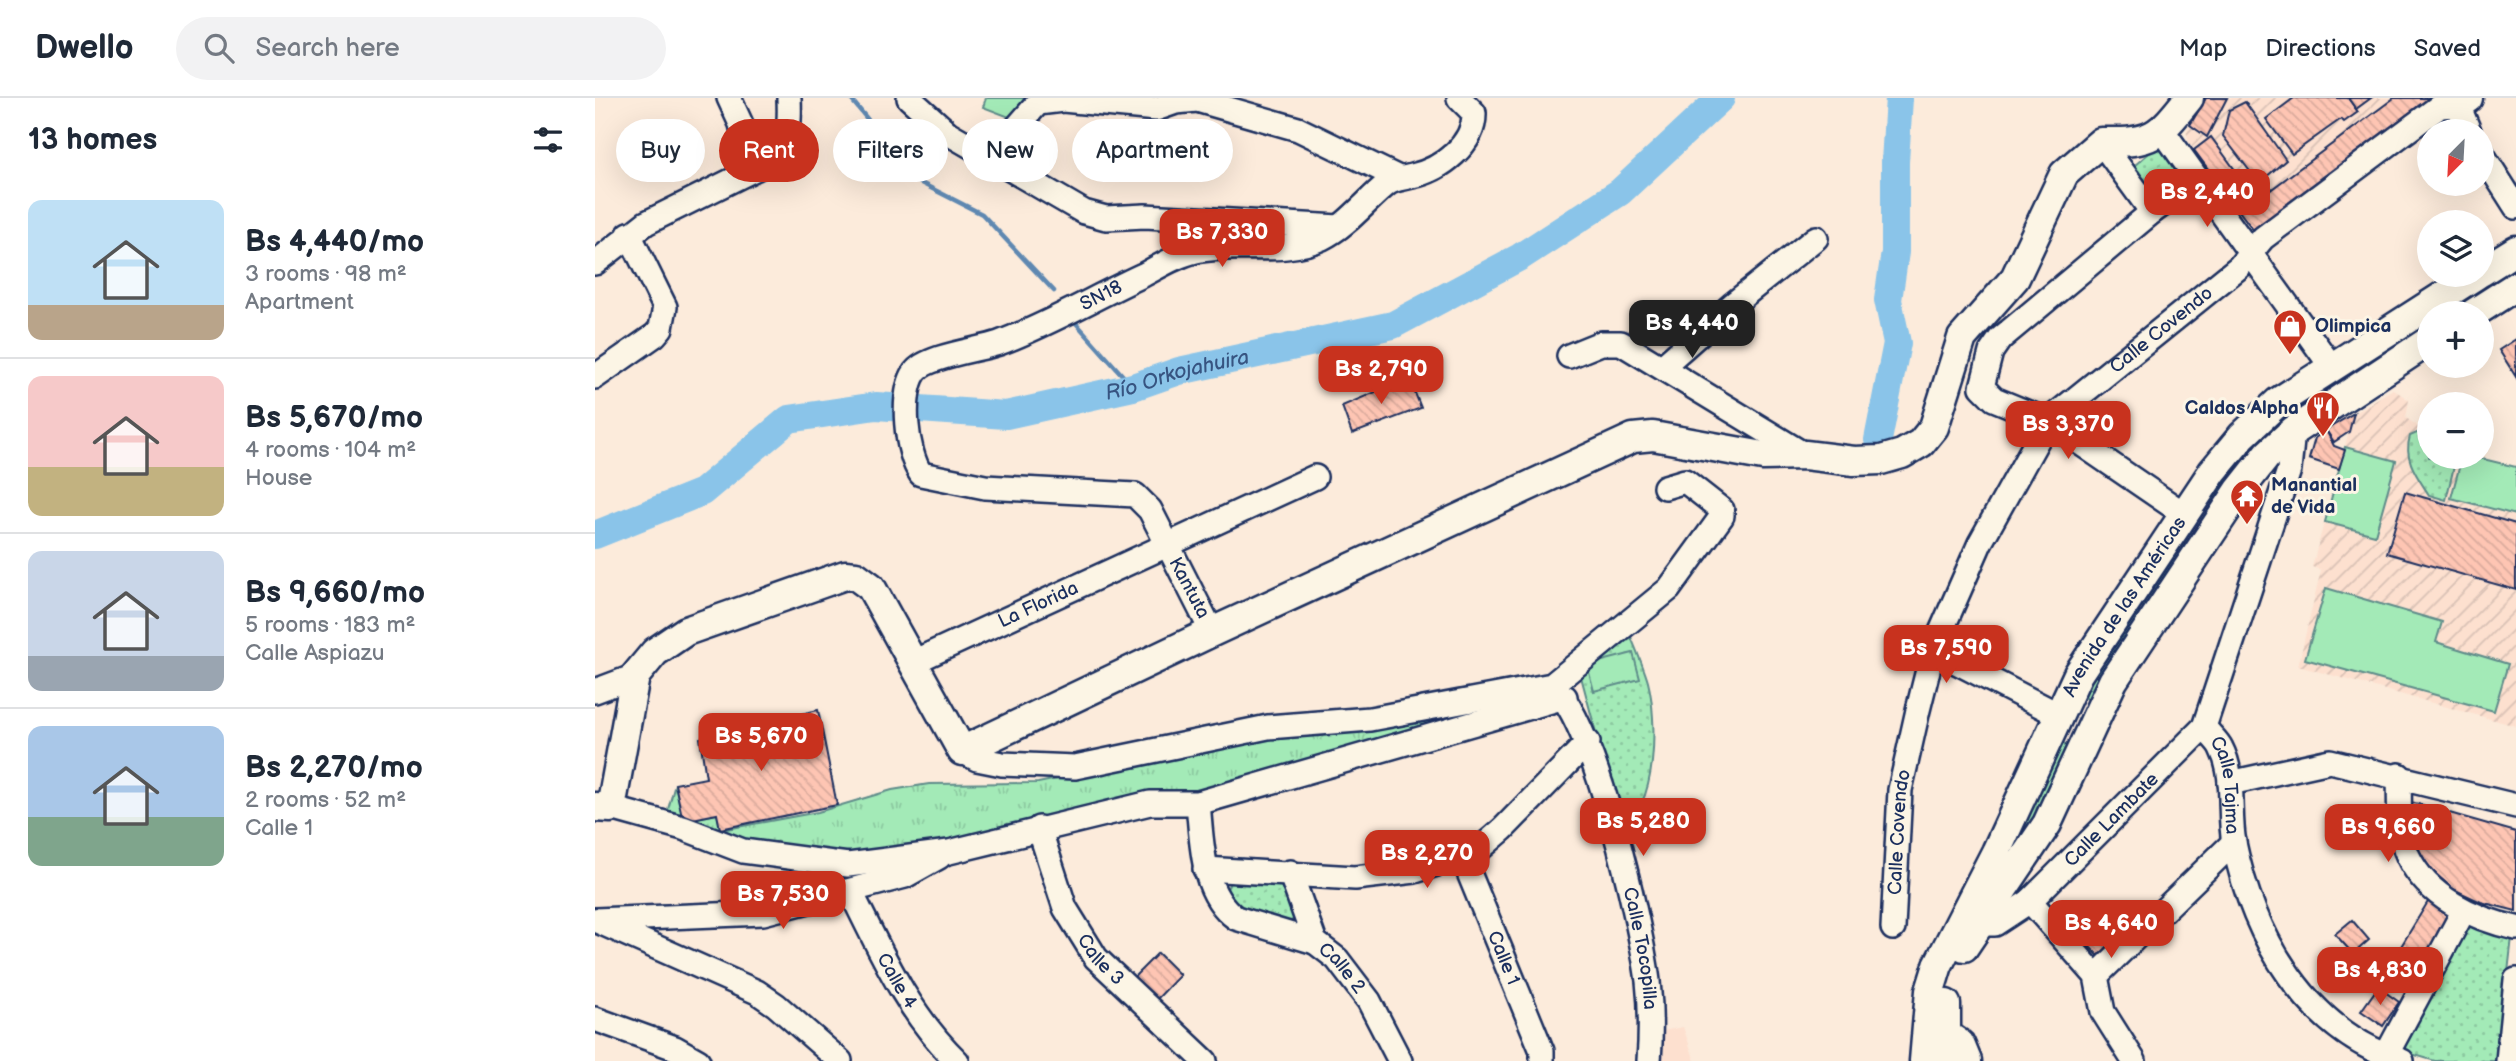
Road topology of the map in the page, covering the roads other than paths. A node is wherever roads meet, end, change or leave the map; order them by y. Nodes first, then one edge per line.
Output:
1 (729, 98) edge
2 (789, 98) edge
3 (893, 98) edge
4 (909, 98) edge
5 (1459, 98) edge
6 (2189, 98) edge
7 (1177, 100) edge
8 (2463, 102) edge
9 (739, 119) edge
10 (790, 119) edge
11 (913, 119) edge
12 (932, 119) edge
13 (1024, 119) edge
14 (2163, 131) junction
15 (948, 133) edge
16 (962, 142) edge
17 (2101, 142) junction
18 (2494, 169) edge
19 (1399, 178) junction
20 (2197, 180) junction
21 (726, 182) edge
22 (1029, 182) edge
23 (2512, 192) edge
24 (2152, 212) junction
25 (1339, 227) junction
26 (629, 234) junction
27 (1816, 238) dead end
28 (2516, 250) edge
29 (2252, 252) junction
30 (595, 263) edge
31 (2494, 264) edge
32 (2516, 286) edge
33 (2457, 287) edge
34 (2493, 301) edge
35 (2417, 349) edge
36 (1569, 356) dead end
37 (2331, 366) junction
38 (1662, 367) junction
39 (595, 377) edge
40 (2348, 393) junction
41 (2048, 421) junction
42 (2293, 431) junction
43 (907, 437) joint
44 (1805, 455) junction
45 (1315, 477) dead end
46 (1665, 487) dead end
47 (2183, 514) junction
48 (2209, 531) junction
49 (1166, 544) junction
50 (1212, 632) junction
51 (1933, 650) junction
52 (911, 663) junction
53 (635, 676) junction
54 (595, 691) edge
55 (1558, 691) junction
56 (2059, 715) junction
57 (2204, 727) junction
58 (2090, 729) junction
59 (1588, 742) junction
60 (961, 751) junction
61 (2399, 775) junction
62 (2230, 783) junction
63 (1198, 803) junction
64 (2516, 806) edge
65 (603, 807) edge
66 (1039, 828) junction
67 (2234, 842) junction
68 (949, 852) junction
69 (1462, 856) junction
70 (1205, 869) junction
71 (1290, 872) junction
72 (851, 892) junction
73 (2029, 901) junction
74 (2463, 912) junction
75 (1971, 919) junction
76 (595, 920) edge
77 (1893, 928) dead end
78 (2516, 928) edge
79 (1315, 942) junction
80 (2096, 976) junction
81 (2516, 980) edge
82 (595, 1019) edge
83 (1935, 1053) edge
84 (2390, 1059) edge
85 (698, 1061) edge
86 (840, 1061) edge
87 (957, 1061) edge
88 (1205, 1061) edge
89 (1400, 1061) edge
90 (1542, 1061) edge
91 (1649, 1061) edge
92 (1967, 1061) edge
93 (2134, 1061) edge
94 (2508, 1061) edge

1 - 9 street
2 - 10 street
3 - 11 street
4 - 12 street
5 - 19 street, SN18
6 - 14 main road
7 - 13 street
7 - 19 street
8 - 29 street, Calle Covendo
14 - 17 main road
14 - 20 street
15 - 16 street
17 - 24 street
17 - 44 main road
18 - 23 street
19 - 25 street, SN18
20 - 24 street
20 - 29 street
21 - 26 street
22 - 25 street
24 - 41 street
25 - 43 street, SN18
26 - 30 street
26 - 39 street
27 - 38 street
28 - 31 main road
29 - 37 street
29 - 41 street, Calle Covendo
32 - 34 main road
33 - 37 main road, Avenida de las Américas
35 - 40 main road, Avenida de las Américas
36 - 38 street
37 - 40 main road
37 - 47 main road, Avenida de las Américas
38 - 44 street
40 - 42 main road, Avenida de las Américas
41 - 47 street
41 - 51 street, Calle Covendo
42 - 48 main road, Avenida de las Américas
42 - 57 street, Calle Tajma
43 - 49 street, Kantuta
44 - 50 main road
45 - 49 street, La Florida
46 - 55 street
47 - 48 main road
47 - 56 main road, Avenida de las Américas
48 - 58 main road, Avenida de las Américas
49 - 50 street, Kantuta
49 - 52 street, La Florida
50 - 60 main road
51 - 56 street
51 - 77 street, Calle Covendo
52 - 53 main road
52 - 60 main road
53 - 54 street
53 - 65 main road
55 - 59 street, Calle Tocopilla
55 - 60 street
55 - 63 street
56 - 58 main road
56 - 75 main road, Avenida de las Américas
57 - 62 street, Calle Tajma
57 - 73 street, Calle Lambate
58 - 75 main road, Avenida de las Américas
59 - 69 street
59 - 91 street, Calle Tocopilla
61 - 62 street
61 - 64 street
61 - 74 street
62 - 67 street, Calle Tajma
63 - 66 street
63 - 70 street
65 - 68 street
66 - 68 street
66 - 88 street, Calle 3
67 - 80 street
67 - 84 street, Calle Tajma
68 - 72 street
69 - 71 street
69 - 90 street, Calle 1
70 - 71 street
70 - 79 street
71 - 79 street, Calle 2
72 - 76 street
72 - 87 street, Calle 4
73 - 75 street, Calle Lambate
73 - 80 street
74 - 78 street
74 - 84 street
75 - 83 main road, Avenida de las Américas
76 - 86 street
79 - 89 street, Calle 2
80 - 93 street
81 - 94 street
82 - 85 street
83 - 92 main road

